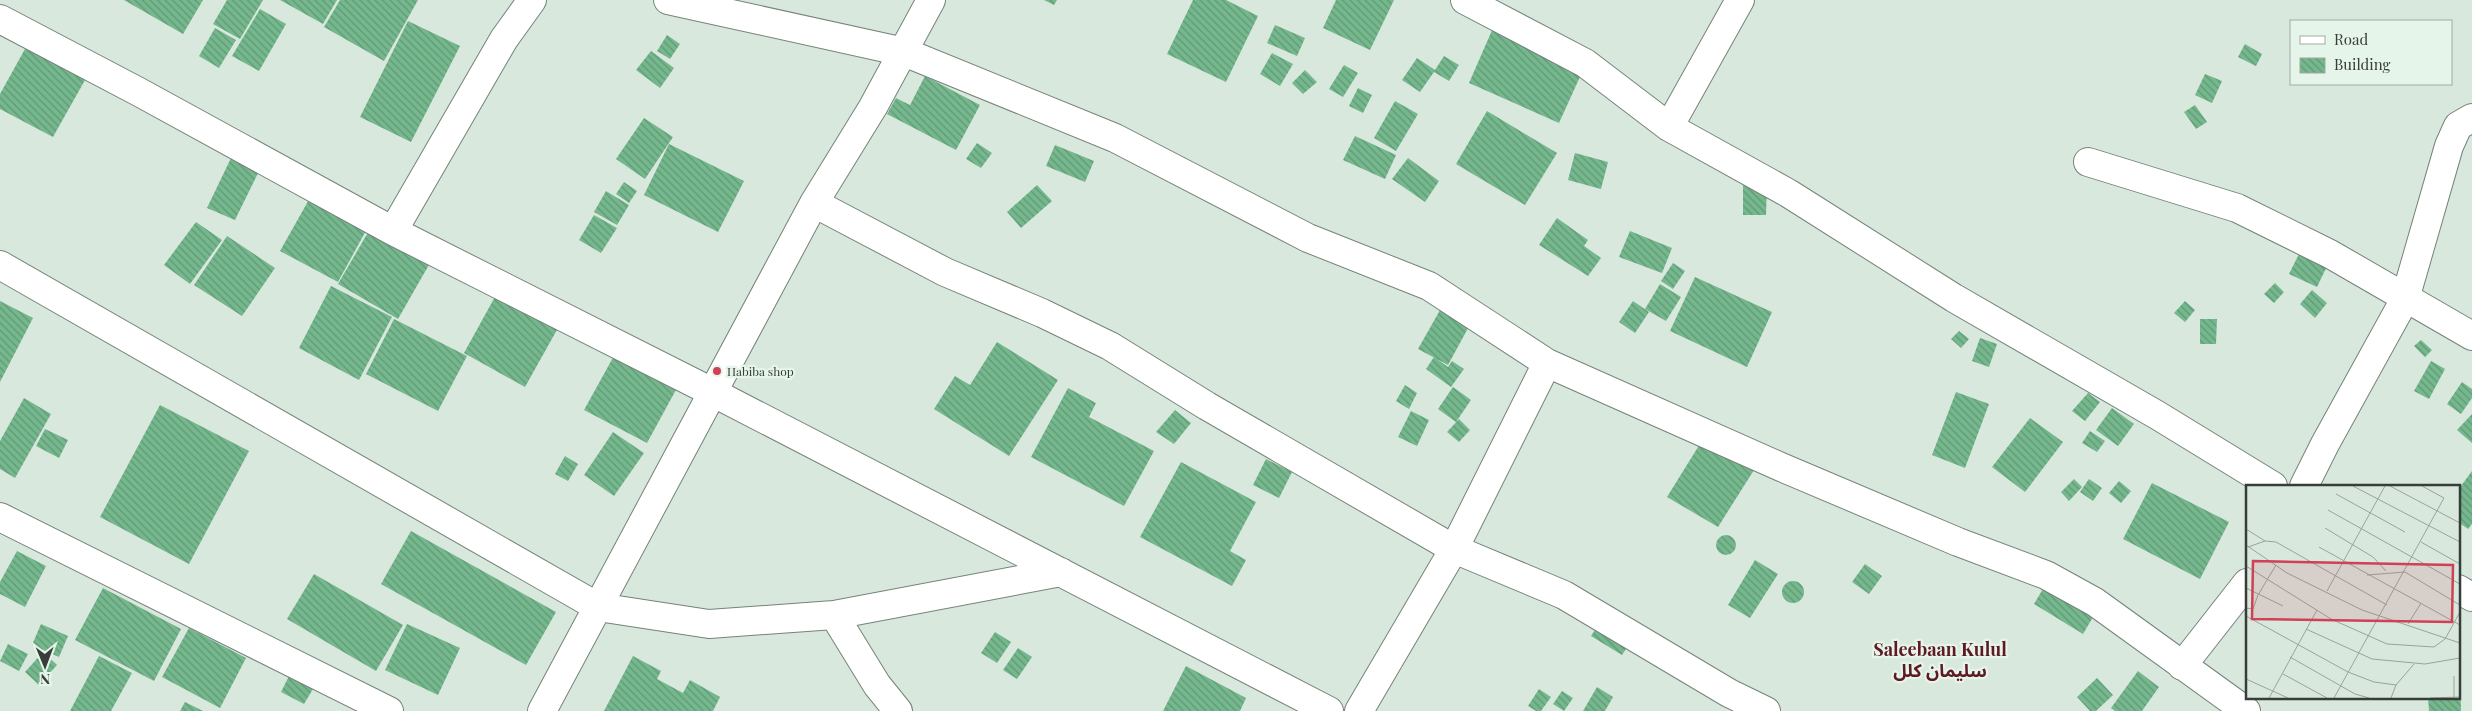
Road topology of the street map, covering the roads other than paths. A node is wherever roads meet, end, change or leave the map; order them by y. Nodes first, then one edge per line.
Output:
1 (532, 0) edge
2 (668, 0) edge
3 (932, 0) edge
4 (1465, 0) edge
5 (1740, 0) edge
6 (0, 19) edge
7 (904, 52) junction
8 (2472, 118) edge
9 (1669, 127) junction
10 (2088, 162) dead end
11 (814, 203) junction
12 (393, 231) junction
13 (0, 265) edge
14 (2405, 298) junction
15 (2472, 336) edge
16 (1546, 363) junction
17 (712, 392) junction
18 (2271, 485) edge
19 (2305, 485) edge
20 (0, 517) edge
21 (1454, 549) junction
22 (1061, 572) junction
23 (2246, 584) edge
24 (2460, 590) edge
25 (2472, 597) edge
26 (598, 607) junction
27 (834, 615) junction
28 (2182, 666) junction
29 (389, 711) edge
30 (542, 711) edge
31 (898, 711) edge
32 (1329, 711) edge
33 (1359, 711) edge
34 (1766, 711) edge
35 (2246, 711) edge

1 - 12 street
2 - 7 street
3 - 7 street
4 - 9 street
5 - 9 street
6 - 12 street
7 - 11 street
7 - 16 street
8 - 14 street
9 - 18 street
10 - 14 street
11 - 17 street
11 - 21 street
12 - 17 street
13 - 26 street
14 - 15 street
14 - 19 street
16 - 21 street
16 - 28 street
17 - 22 street
17 - 26 street
20 - 29 street
21 - 33 street
21 - 34 street
22 - 27 street
22 - 32 street
23 - 28 street
24 - 25 street
26 - 27 street
26 - 30 street
27 - 31 street
28 - 35 street

